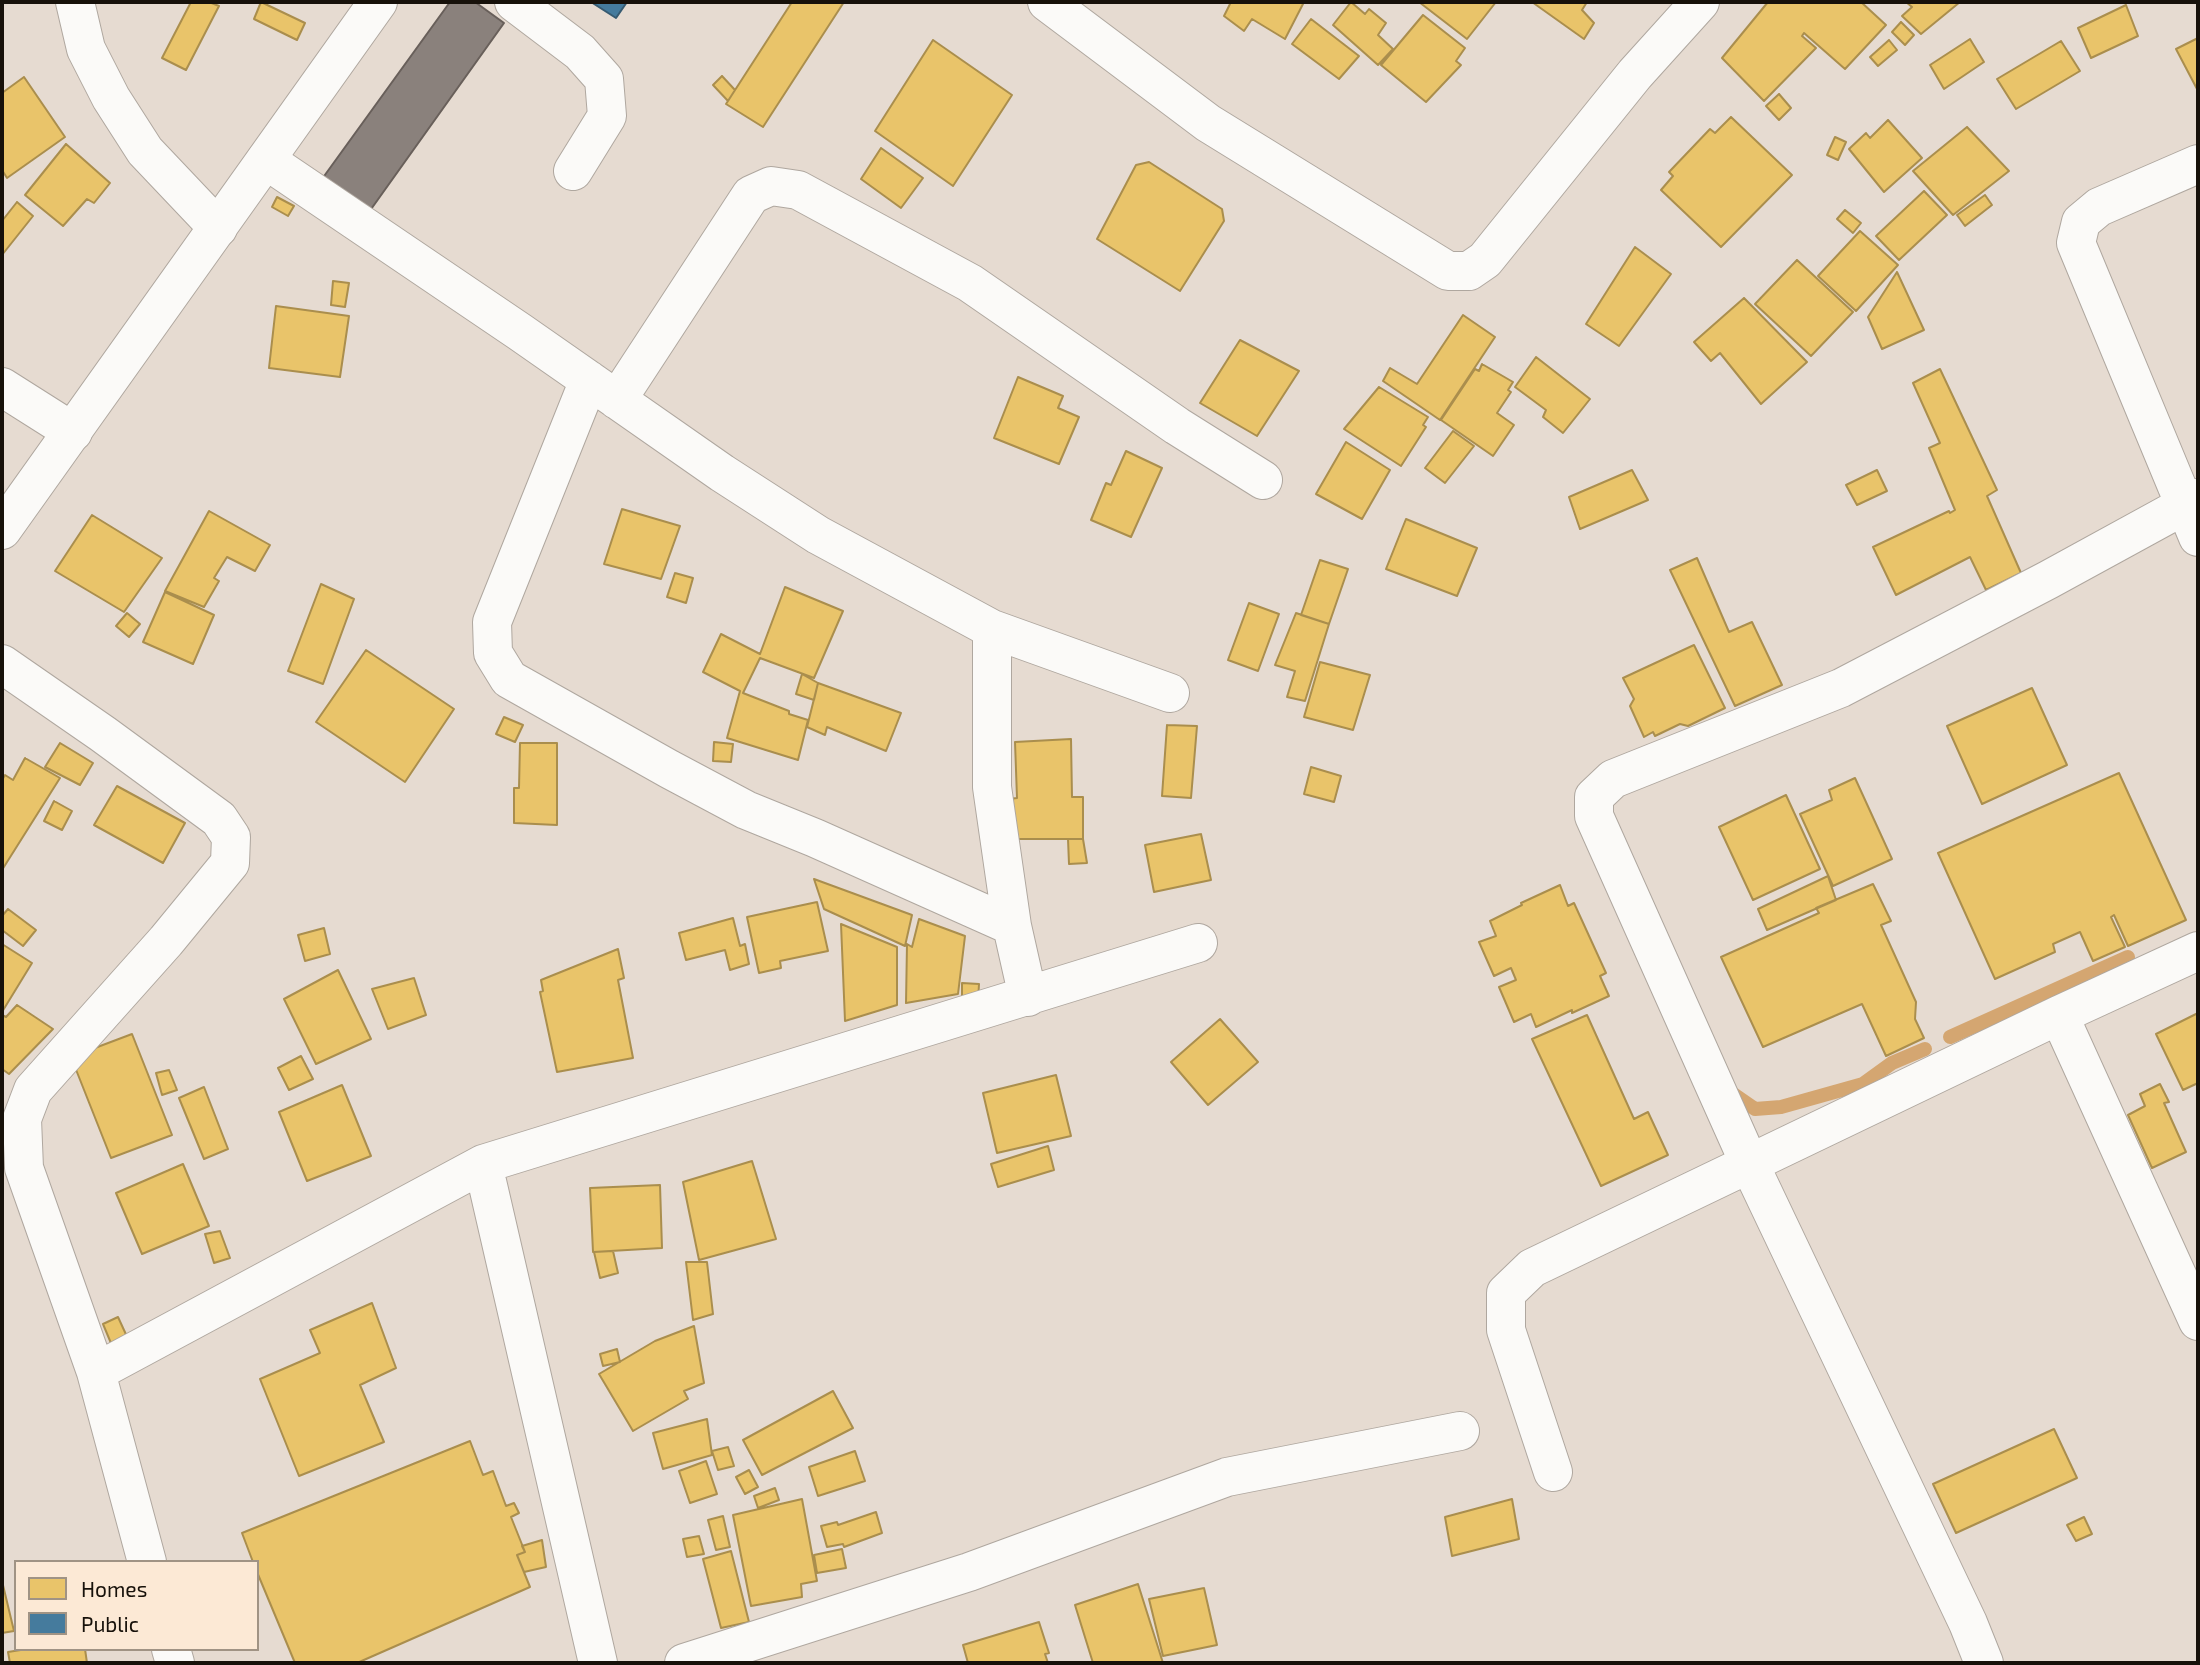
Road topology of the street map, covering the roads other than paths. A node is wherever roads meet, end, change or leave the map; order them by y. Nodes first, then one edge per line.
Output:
1 (75, 2) edge
2 (378, 2) edge
3 (514, 2) edge
4 (1047, 2) edge
5 (1700, 2) edge
6 (266, 160) junction
7 (2198, 164) edge
8 (573, 172) dead end
9 (218, 228) junction
10 (2, 387) edge
11 (603, 390) junction
12 (74, 432) junction
13 (1263, 480) dead end
14 (2194, 513) edge
15 (2, 530) edge
16 (992, 629) junction
17 (2, 664) edge
18 (1170, 693) dead end
19 (1012, 926) junction
20 (1198, 943) dead end
21 (2198, 951) edge
22 (1028, 997) junction
23 (2059, 1015) junction
24 (483, 1164) junction
25 (1750, 1165) junction
26 (2198, 1321) edge
27 (96, 1372) junction
28 (1460, 1431) dead end
29 (1553, 1472) dead end
30 (146, 1560) edge
31 (598, 1663) edge
32 (684, 1663) edge
33 (1984, 1663) edge

1 - 9 street
2 - 6 street
3 - 8 street
4 - 5 street
6 - 9 street
6 - 11 street
7 - 14 street
9 - 12 street
10 - 12 street
11 - 13 street
11 - 16 street
11 - 19 street
12 - 15 street
14 - 25 street
16 - 18 street
16 - 19 street
17 - 27 street
19 - 22 street
20 - 22 street
21 - 23 street
22 - 24 street
23 - 25 street
23 - 26 street
24 - 27 street
24 - 31 street
25 - 29 street
25 - 33 street
27 - 30 street
28 - 32 street

